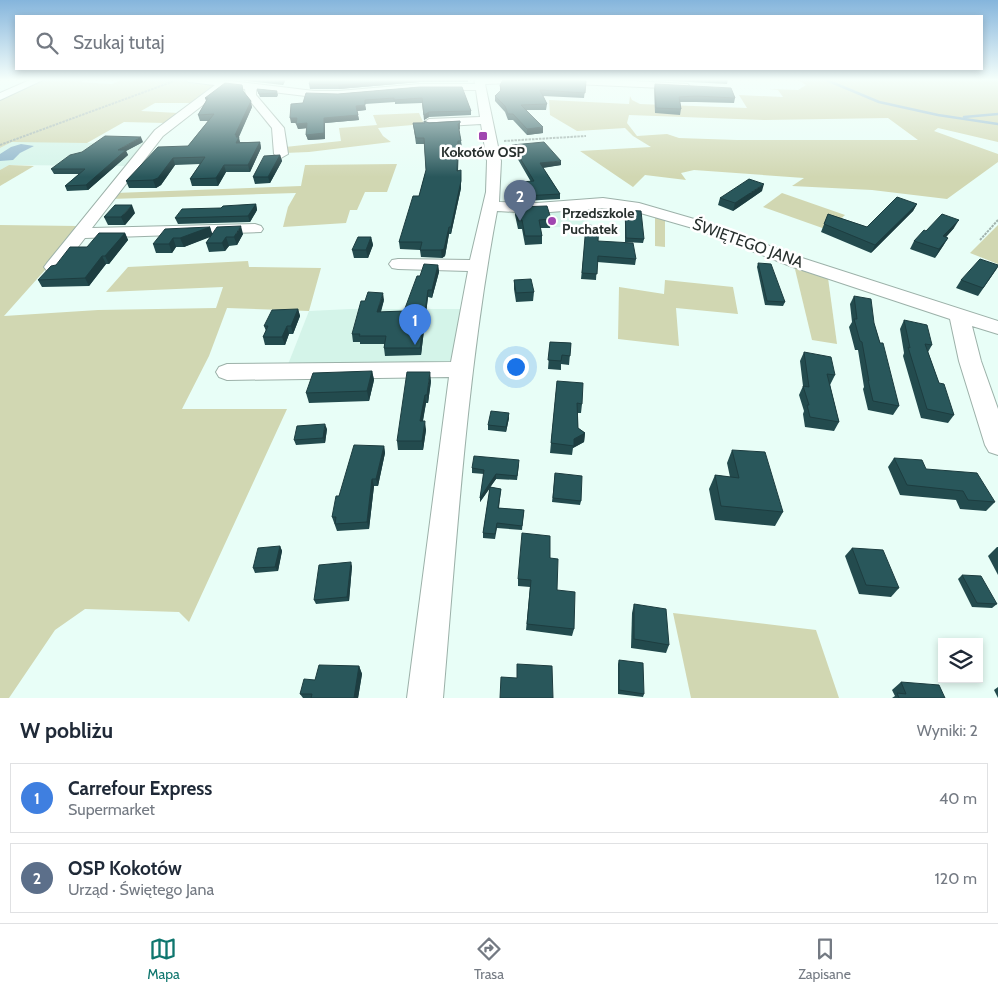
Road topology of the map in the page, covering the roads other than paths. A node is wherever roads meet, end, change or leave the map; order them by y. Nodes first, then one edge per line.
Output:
1 (187, 112) edge
2 (264, 112) edge
3 (485, 112) edge
4 (487, 120) junction
5 (429, 123) edge
6 (281, 154) edge
7 (491, 206) junction
8 (255, 229) dead end
9 (80, 233) junction
10 (398, 264) dead end
11 (478, 266) junction
12 (52, 267) edge
13 (959, 315) junction
14 (998, 328) edge
15 (461, 369) junction
16 (228, 372) dead end
17 (998, 445) edge
18 (425, 698) edge

1 - 9 street
2 - 6 street
3 - 4 street
4 - 5 street
4 - 7 street
7 - 11 street
7 - 13 street, ŚWIĘTEGO JANA
8 - 9 street
9 - 12 street
10 - 11 street
11 - 15 street
13 - 14 street, ŚWIĘTEGO JANA
13 - 17 street
15 - 16 street
15 - 18 street

